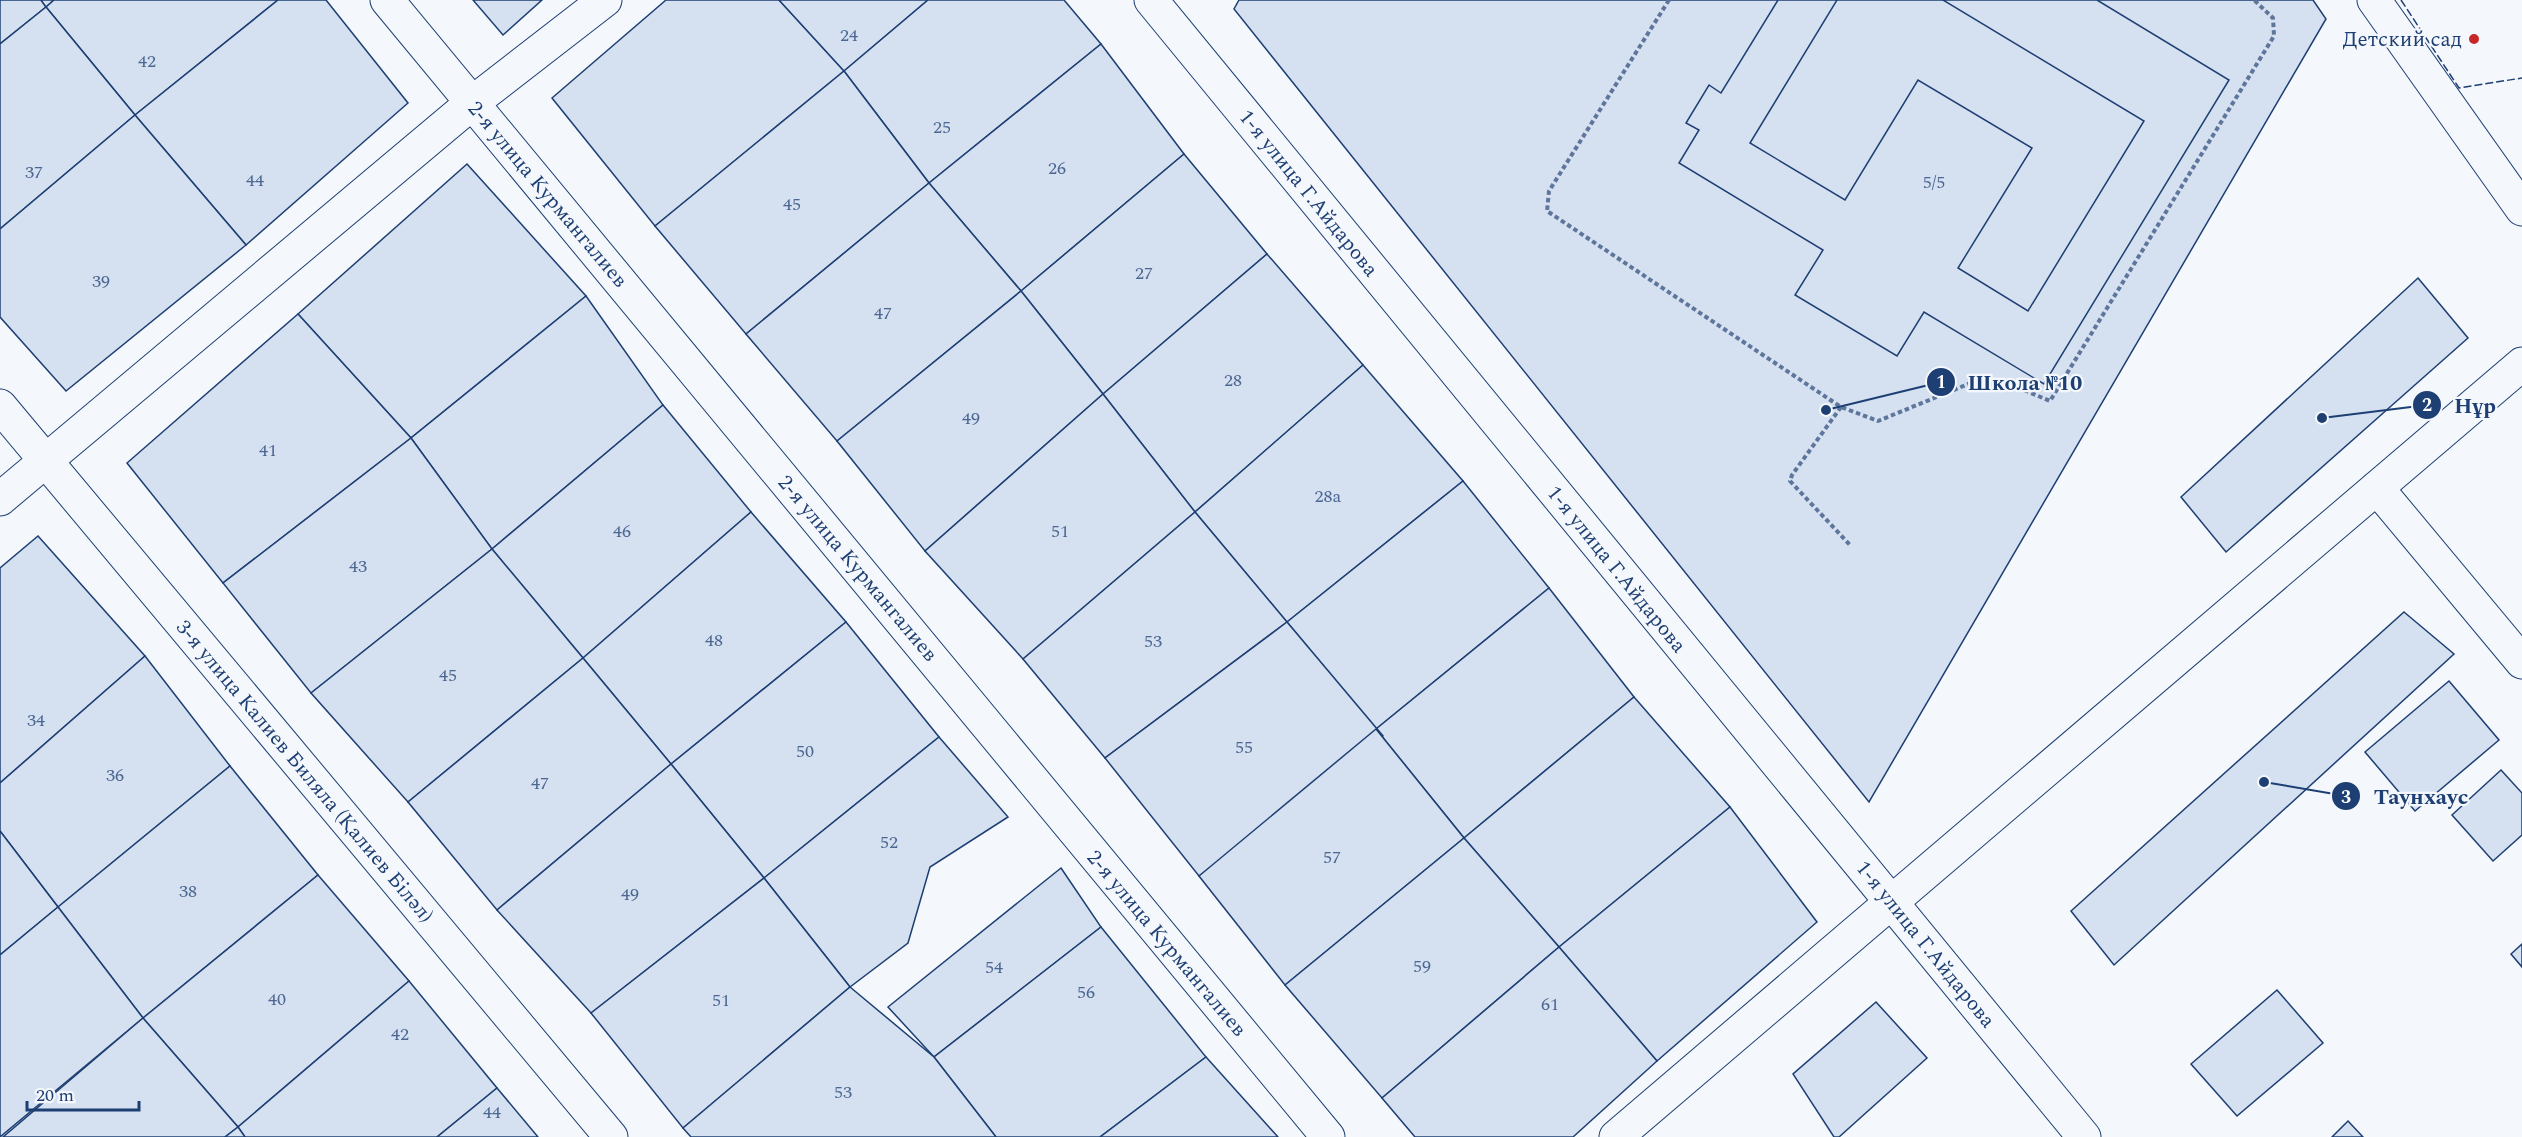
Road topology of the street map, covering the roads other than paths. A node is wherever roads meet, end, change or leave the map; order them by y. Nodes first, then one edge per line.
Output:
1 (387, 0) edge
2 (604, 0) edge
3 (1151, 0) edge
4 (2374, 0) edge
5 (472, 103) junction
6 (2522, 209) edge
7 (2522, 364) edge
8 (0, 406) edge
9 (46, 460) junction
10 (2377, 488) junction
11 (0, 499) edge
12 (2522, 662) edge
13 (1891, 902) junction
14 (611, 1137) edge
15 (1328, 1137) edge
16 (1616, 1137) edge
17 (2084, 1137) edge

1 - 5 street, 2-я улица Курмангалиев
2 - 5 street
3 - 13 street, 1-я улица Г.Айдарова
4 - 6 street
5 - 9 street
5 - 15 street, 2-я улица Курмангалиев
7 - 10 street
8 - 9 street, 3-я улица Калиев Биляла (Қалиев Біләл)
9 - 11 street
9 - 14 street, 3-я улица Калиев Биляла (Қалиев Біләл)
10 - 12 street
10 - 13 street
13 - 16 street
13 - 17 street, 1-я улица Г.Айдарова

